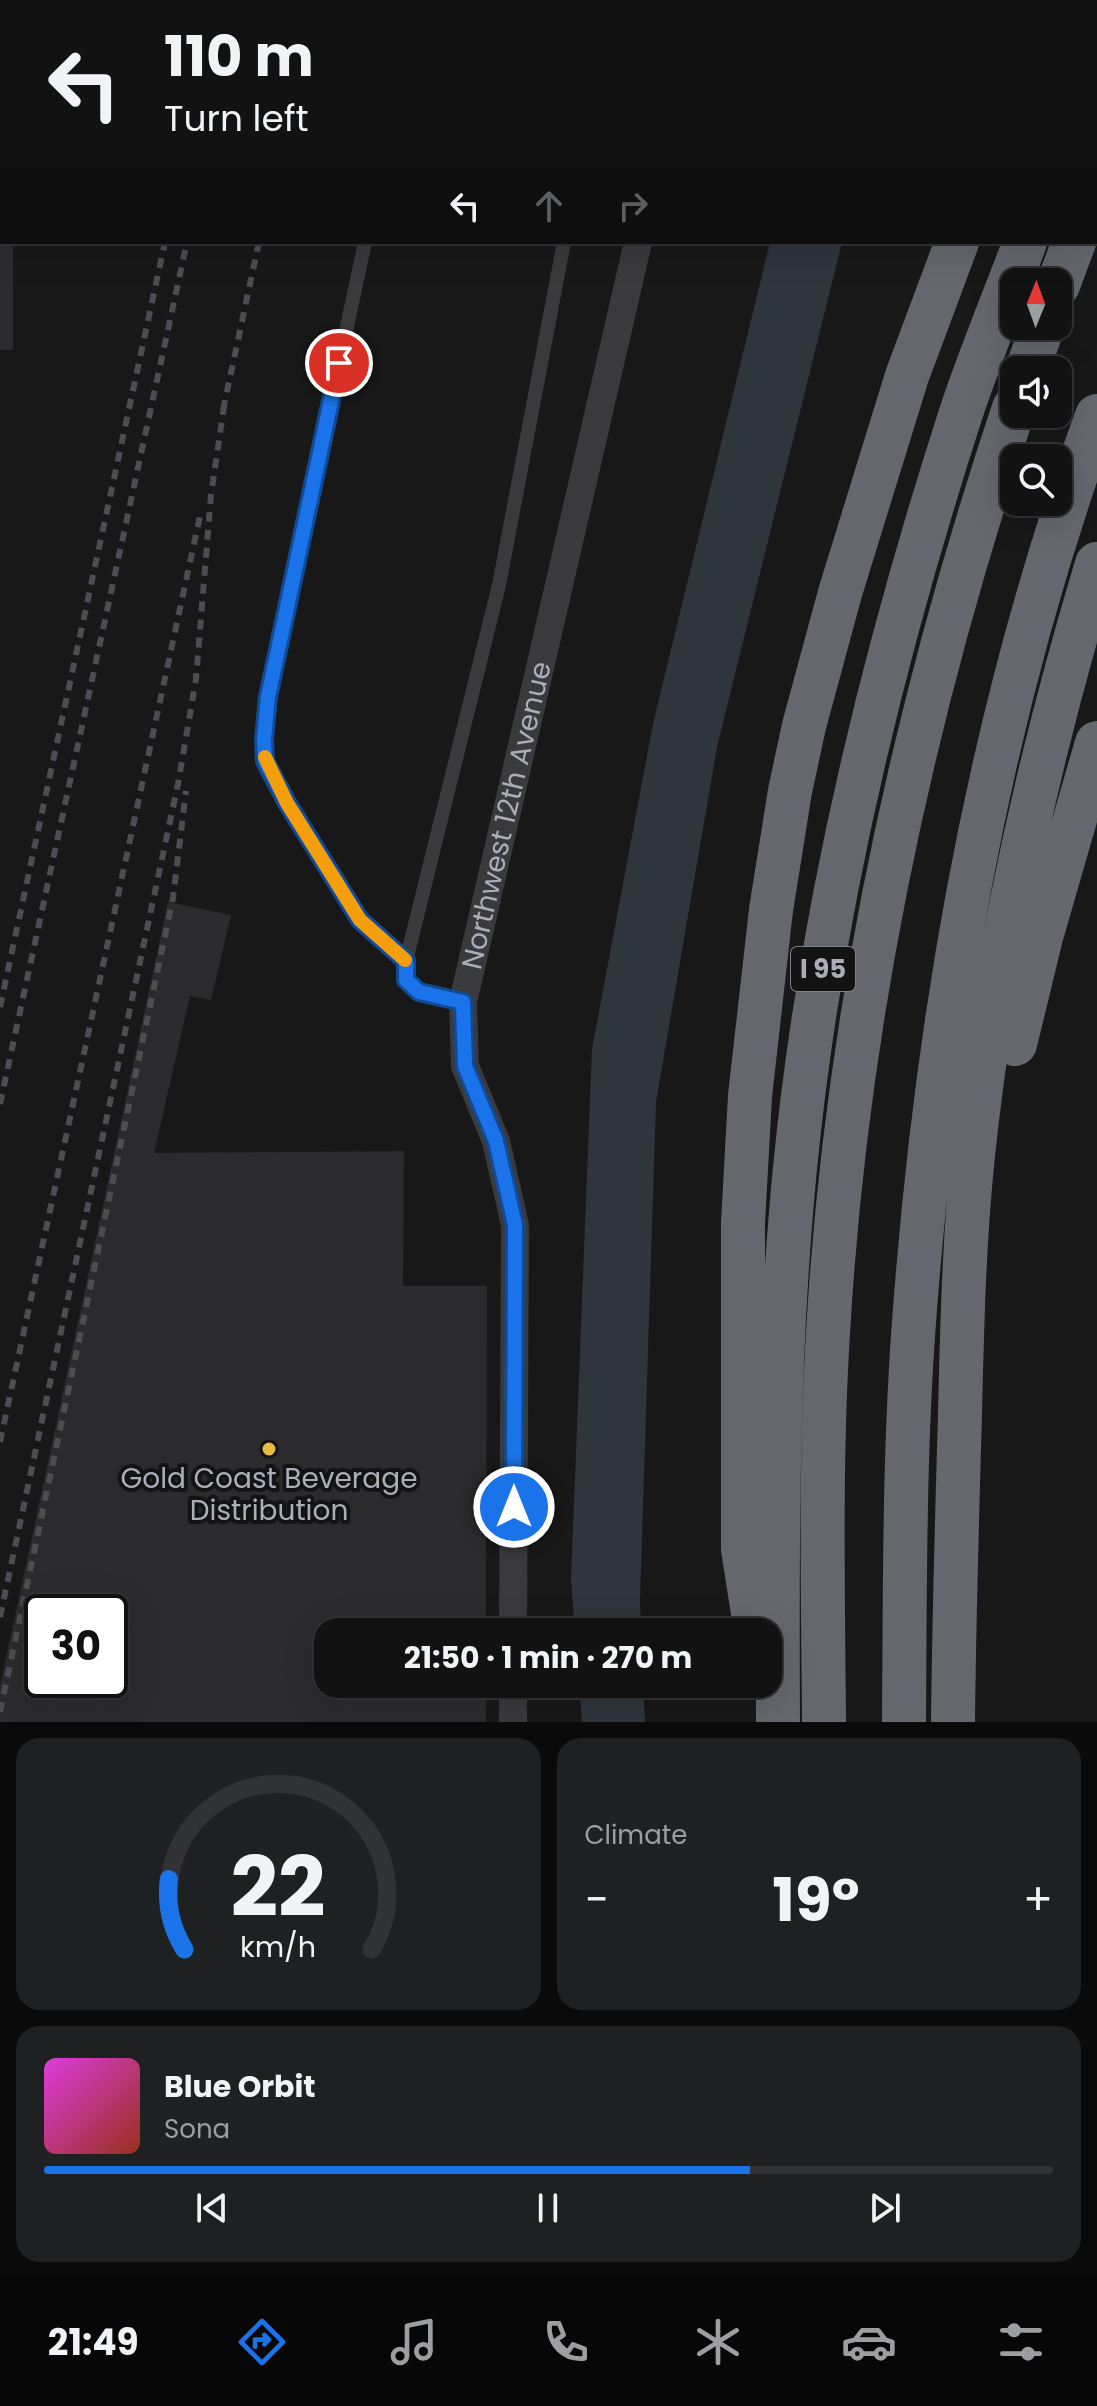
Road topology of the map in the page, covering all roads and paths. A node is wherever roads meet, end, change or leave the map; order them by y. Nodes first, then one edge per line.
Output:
1 (365, 244) edge
2 (564, 244) edge
3 (638, 244) edge
4 (931, 244) edge
5 (956, 244) edge
6 (1024, 244) edge
7 (1073, 244) edge
8 (1064, 268) edge
9 (1097, 416) edge
10 (1008, 428) edge
11 (856, 539) junction
12 (1097, 564) edge
13 (1097, 743) edge
14 (406, 961) junction
15 (463, 1002) junction
16 (964, 1261) junction
17 (513, 1618) edge
18 (754, 1618) edge
19 (513, 1698) edge
20 (767, 1698) edge
21 (513, 1722) edge
22 (771, 1722) edge
23 (778, 1722) edge
24 (824, 1722) edge
25 (904, 1722) edge
26 (953, 1722) edge

1 - 14 lane
2 - 14 lane
3 - 15 street, Northwest 12th Avenue
4 - 11 highway
5 - 11 highway
6 - 23 highway, I 95
7 - 8 highway
9 - 25 highway
10 - 24 highway
11 - 18 highway
12 - 16 highway
13 - 16 highway
14 - 15 lane
15 - 17 street, Northwest 12th Avenue
16 - 26 highway
19 - 21 street
20 - 22 highway

